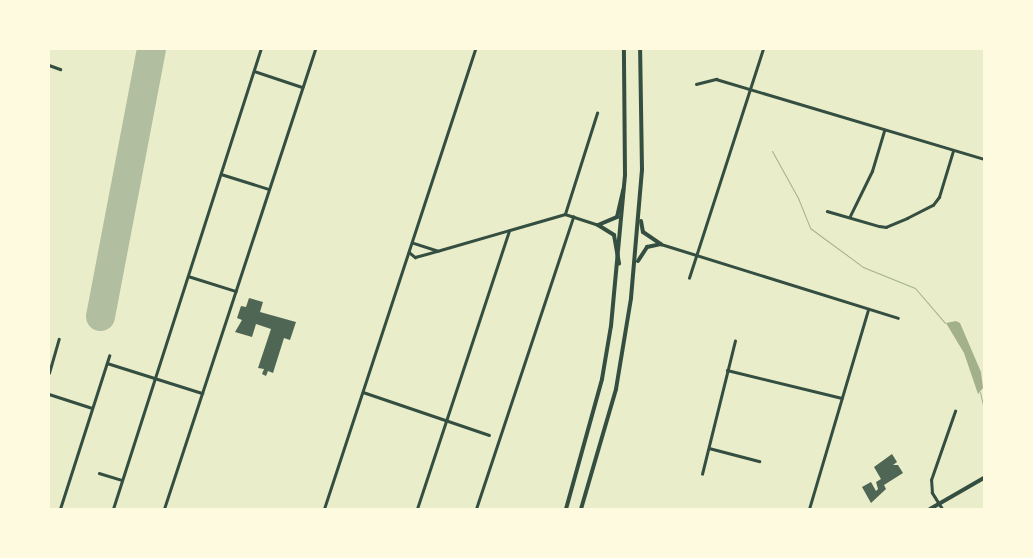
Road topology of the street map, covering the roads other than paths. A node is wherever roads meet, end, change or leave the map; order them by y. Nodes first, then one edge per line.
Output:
1 (261, 49) edge
2 (315, 49) edge
3 (475, 49) edge
4 (624, 49) edge
5 (640, 49) edge
6 (764, 49) edge
7 (49, 65) edge
8 (60, 69) dead end
9 (254, 71) junction
10 (696, 84) dead end
11 (302, 87) junction
12 (751, 89) junction
13 (597, 113) dead end
14 (884, 131) junction
15 (954, 151) junction
16 (984, 159) edge
17 (221, 174) junction
18 (624, 186) junction
19 (269, 189) junction
20 (827, 211) dead end
21 (640, 213) junction
22 (565, 214) junction
23 (850, 216) junction
24 (574, 217) junction
25 (598, 225) junction
26 (509, 231) junction
27 (412, 243) junction
28 (661, 244) junction
29 (437, 251) junction
30 (409, 252) junction
31 (697, 255) junction
32 (619, 264) junction
33 (188, 276) junction
34 (634, 278) junction
35 (689, 278) dead end
36 (236, 291) junction
37 (868, 310) junction
38 (898, 318) dead end
39 (59, 340) dead end
40 (735, 341) dead end
41 (109, 356) dead end
42 (107, 362) junction
43 (727, 370) junction
44 (49, 373) edge
45 (155, 378) junction
46 (363, 392) junction
47 (202, 393) junction
48 (49, 394) edge
49 (842, 398) junction
50 (92, 408) junction
51 (955, 411) dead end
52 (446, 421) junction
53 (489, 435) dead end
54 (709, 448) junction
55 (759, 461) dead end
56 (99, 473) dead end
57 (702, 474) dead end
58 (984, 478) edge
59 (122, 480) junction
60 (939, 504) junction
61 (60, 509) edge
62 (113, 509) edge
63 (164, 509) edge
64 (324, 509) edge
65 (417, 509) edge
66 (476, 509) edge
67 (566, 509) edge
68 (581, 509) edge
69 (809, 509) edge
70 (930, 509) edge
71 (942, 509) edge

1 - 9 street
2 - 11 street
3 - 27 street
4 - 18 main road
5 - 21 main road
6 - 12 street
7 - 8 street
9 - 11 street
9 - 17 street
10 - 12 street
11 - 19 street
12 - 14 street
12 - 31 street
13 - 22 street
14 - 15 street
14 - 23 street
15 - 16 street
15 - 23 street
17 - 19 street
17 - 33 street
18 - 25 main road
18 - 32 main road
19 - 36 street
20 - 23 street
21 - 28 main road
21 - 34 main road
22 - 24 street
22 - 26 street
24 - 25 street
24 - 66 street
25 - 32 main road
26 - 29 street
26 - 52 street
27 - 29 street
27 - 30 street
28 - 31 street
28 - 34 main road
29 - 30 street
30 - 46 street
31 - 35 street
31 - 37 street
32 - 67 main road
33 - 36 street
33 - 45 street
34 - 68 main road
36 - 47 street
37 - 38 street
37 - 49 street
39 - 44 street
40 - 43 street
41 - 42 street
42 - 45 street
42 - 50 street
43 - 49 street
43 - 54 street
45 - 47 street
45 - 59 street
46 - 52 street
46 - 64 street
47 - 63 street
48 - 50 street
49 - 69 street
50 - 61 street
51 - 60 street
52 - 53 street
52 - 65 street
54 - 55 street
54 - 57 street
56 - 59 street
58 - 60 main road
59 - 62 street
60 - 70 main road
60 - 71 street

